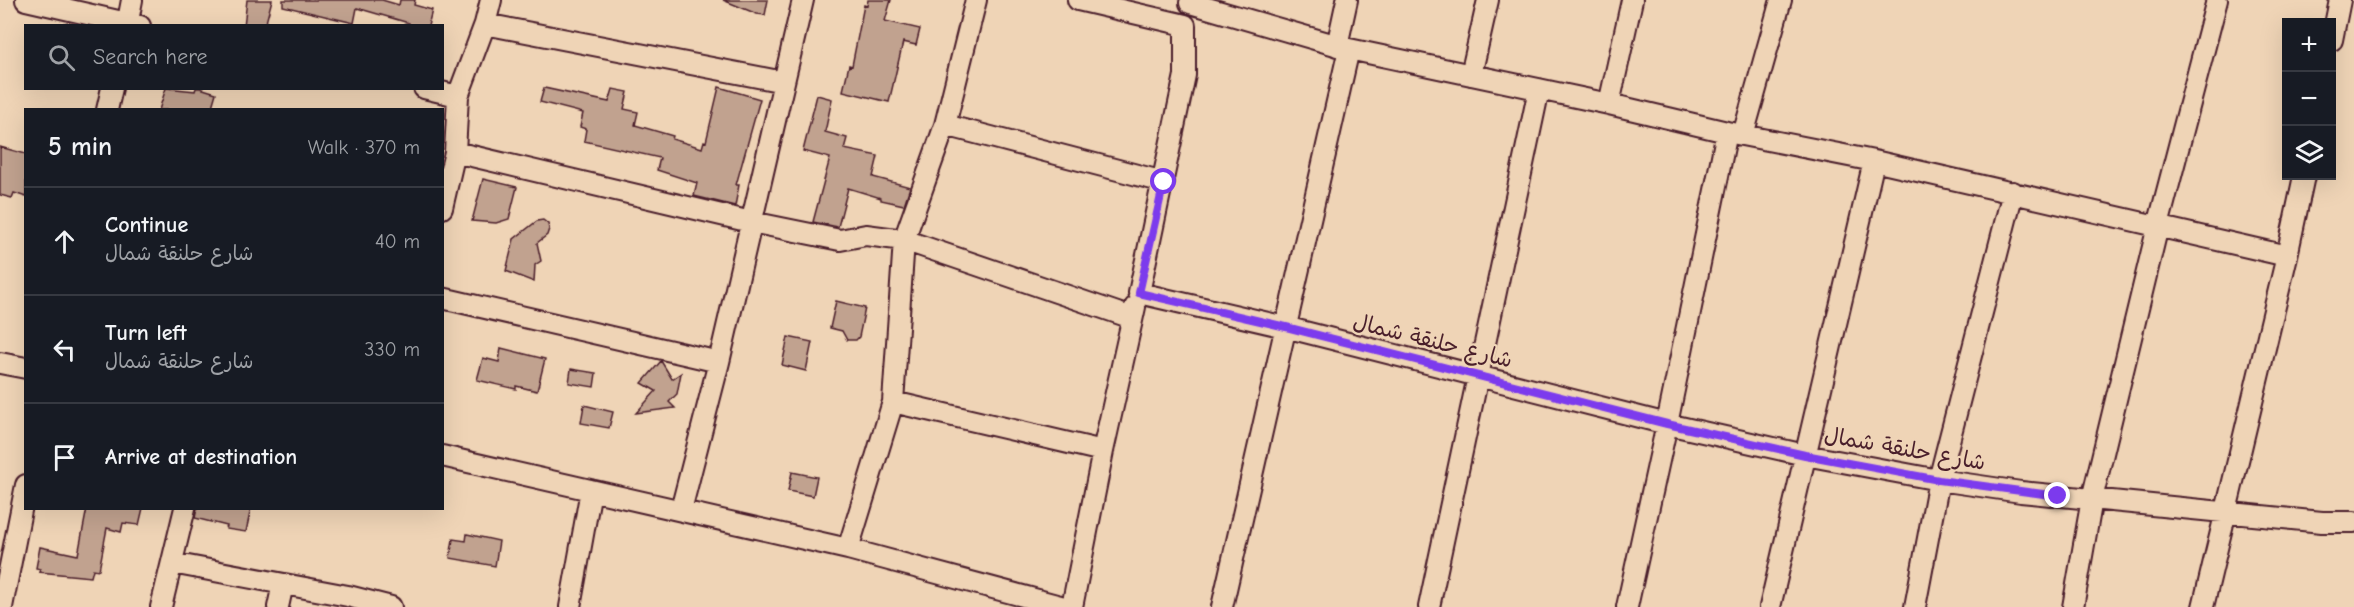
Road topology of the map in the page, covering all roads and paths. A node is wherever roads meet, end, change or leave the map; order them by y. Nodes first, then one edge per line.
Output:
1 (26, 0) edge
2 (132, 0) edge
3 (491, 0) edge
4 (803, 0) edge
5 (976, 0) edge
6 (1078, 0) edge
7 (1347, 0) edge
8 (1488, 0) edge
9 (1632, 0) edge
10 (1781, 0) edge
11 (2217, 0) edge
12 (2340, 0) edge
13 (1190, 1) edge
14 (2336, 18) edge
15 (132, 24) edge
16 (485, 24) junction
17 (1185, 25) junction
18 (1343, 48) junction
19 (1471, 75) junction
20 (784, 82) junction
21 (1539, 89) junction
22 (112, 90) edge
23 (432, 90) edge
24 (458, 96) junction
25 (1609, 104) junction
26 (107, 108) edge
27 (945, 125) junction
28 (1735, 134) junction
29 (455, 152) junction
30 (1874, 161) junction
31 (2303, 180) edge
32 (1164, 182) junction
33 (2013, 192) junction
34 (444, 199) edge
35 (751, 222) junction
36 (2158, 226) junction
37 (904, 240) junction
38 (2287, 256) junction
39 (1139, 293) junction
40 (444, 298) edge
41 (1132, 318) junction
42 (1286, 327) junction
43 (0, 363) edge
44 (719, 363) junction
45 (24, 368) edge
46 (1479, 375) junction
47 (893, 402) junction
48 (1667, 424) junction
49 (1103, 451) junction
50 (1805, 455) junction
51 (444, 456) edge
52 (1939, 480) junction
53 (591, 490) junction
54 (24, 495) edge
55 (2092, 499) junction
56 (185, 510) edge
57 (681, 510) junction
58 (2226, 513) junction
59 (2354, 522) edge
60 (848, 549) junction
61 (172, 563) junction
62 (283, 584) junction
63 (2, 607) edge
64 (161, 607) edge
65 (278, 607) edge
66 (391, 607) edge
67 (570, 607) edge
68 (1064, 607) edge
69 (1072, 607) edge
70 (1222, 607) edge
71 (1429, 607) edge
72 (1627, 607) edge
73 (1770, 607) edge
74 (1915, 607) edge
75 (2073, 607) edge
76 (2203, 607) edge

1 - 15 street
2 - 15 street
3 - 16 street
4 - 20 street
5 - 27 street
6 - 17 street
7 - 18 street
8 - 19 street
9 - 25 street
10 - 28 street
11 - 36 street
12 - 14 street
13 - 17 street
13 - 18 street
16 - 20 street
16 - 24 street
17 - 32 street
18 - 19 street
18 - 42 street
19 - 21 street
20 - 35 street
21 - 25 street
21 - 46 street
22 - 26 street
23 - 24 street
24 - 29 street
25 - 28 street
27 - 32 street
27 - 37 street
28 - 30 street
28 - 48 street
29 - 34 street
29 - 35 street
30 - 33 street
30 - 50 street
31 - 38 street
32 - 39 street
33 - 36 street
33 - 52 street
35 - 37 street
35 - 44 street
36 - 38 street
36 - 55 street
37 - 41 street
37 - 47 street
38 - 58 street
39 - 41 street
39 - 42 street, شارع حلنقة شمال
40 - 44 street
41 - 49 street
42 - 46 street, شارع حلنقة شمال
42 - 70 street
43 - 45 street
44 - 57 street
46 - 48 street, شارع حلنقة شمال
46 - 71 street
47 - 49 street
47 - 60 street
48 - 50 street, شارع حلنقة شمال
48 - 72 street
49 - 69 street
50 - 52 street, شارع حلنقة شمال
50 - 73 street
51 - 53 street
52 - 55 street, شارع حلنقة شمال
52 - 74 street
53 - 57 street
53 - 67 street
54 - 63 street
55 - 58 street, شارع حلنقة شمال
55 - 75 street
56 - 61 street
57 - 60 street
58 - 59 street, شارع حلنقة شمال
58 - 76 street
60 - 68 street
61 - 62 street
61 - 64 street
62 - 65 street
62 - 66 street

